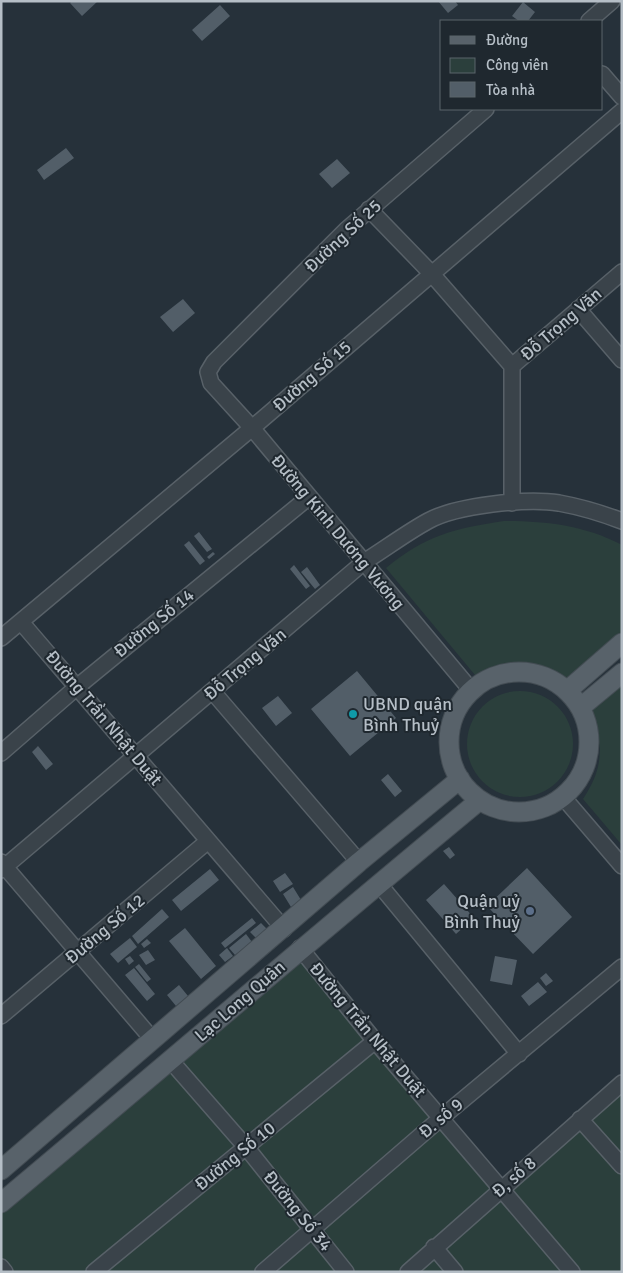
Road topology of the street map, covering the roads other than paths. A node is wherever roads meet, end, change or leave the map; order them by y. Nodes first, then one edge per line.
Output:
1 (612, 1) edge
2 (589, 20) edge
3 (603, 75) edge
4 (622, 97) edge
5 (485, 110) edge
6 (622, 111) edge
7 (370, 209) junction
8 (622, 272) edge
9 (430, 273) junction
10 (578, 309) junction
11 (622, 360) edge
12 (512, 366) junction
13 (208, 372) joint
14 (252, 428) junction
15 (309, 497) junction
16 (512, 503) junction
17 (622, 521) edge
18 (364, 562) junction
19 (21, 622) junction
20 (1, 638) edge
21 (622, 643) edge
22 (622, 673) edge
23 (77, 687) junction
24 (471, 690) junction
25 (567, 691) junction
26 (213, 692) junction
27 (581, 707) junction
28 (1, 753) edge
29 (136, 756) junction
30 (460, 779) junction
31 (563, 797) junction
32 (480, 800) junction
33 (208, 842) junction
34 (359, 862) junction
35 (622, 866) edge
36 (3, 867) edge
37 (379, 884) junction
38 (284, 929) junction
39 (300, 948) junction
40 (78, 951) junction
41 (622, 967) edge
42 (1, 1016) edge
43 (153, 1040) junction
44 (376, 1041) junction
45 (519, 1054) junction
46 (171, 1060) junction
47 (622, 1083) edge
48 (441, 1118) junction
49 (580, 1119) junction
50 (246, 1147) junction
51 (622, 1166) edge
52 (1, 1170) edge
53 (501, 1188) junction
54 (1, 1203) edge
55 (313, 1229) junction
56 (434, 1247) junction
57 (1, 1267) edge
58 (5, 1272) edge
59 (94, 1272) edge
60 (263, 1272) edge
61 (346, 1272) edge
62 (408, 1272) edge
63 (455, 1272) edge
64 (572, 1272) edge

1 - 2 street
3 - 4 street
5 - 7 street, Đường Số 25
6 - 9 street, Đường Số 15
7 - 9 street
7 - 13 street, Đường Số 25
8 - 10 street, Đỗ Trọng Văn
9 - 12 street
9 - 14 street, Đường Số 15
10 - 11 street
10 - 12 street, Đỗ Trọng Văn
12 - 16 street, Đỗ Trọng Văn
13 - 14 street, Đường Kinh Dương Vương
14 - 15 street, Đường Kinh Dương Vương
14 - 19 street, Đường Số 15
15 - 18 street, Đường Kinh Dương Vương
15 - 23 street, Đường Số 14
16 - 17 street, Đỗ Trọng Văn
16 - 18 street, Đỗ Trọng Văn
18 - 24 street, Đường Kinh Dương Vương
18 - 26 street, Đỗ Trọng Văn
19 - 20 street, Đường Số 15
19 - 23 street, Đường Trần Nhật Duật
21 - 25 main road
22 - 27 main road
23 - 28 street, Đường Số 14
23 - 29 street, Đường Trần Nhật Duật
24 - 25 main road
24 - 30 main road
25 - 27 main road
26 - 29 street, Đỗ Trọng Văn
26 - 34 street
27 - 31 main road
29 - 33 street, Đường Trần Nhật Duật
29 - 36 street, Đỗ Trọng Văn
30 - 32 main road
30 - 34 main road, Lạc Long Quân
31 - 32 main road
31 - 35 street
32 - 37 main road, Lạc Long Quân
33 - 38 street, Đường Trần Nhật Duật
33 - 40 street, Đường Số 12
34 - 37 main road
34 - 38 main road, Lạc Long Quân
36 - 40 street
37 - 39 main road, Lạc Long Quân
37 - 45 street
38 - 39 main road
38 - 43 main road, Lạc Long Quân
39 - 44 street, Đường Trần Nhật Duật
39 - 46 main road, Lạc Long Quân
40 - 42 street, Đường Số 12
40 - 43 street
41 - 45 street, Đ. số 9
43 - 46 main road
43 - 52 main road, Lạc Long Quân
44 - 48 street, Đường Trần Nhật Duật
44 - 50 street, Đường Số 10
45 - 48 street, Đ. số 9
46 - 50 street, Đường Số 34
46 - 54 main road, Lạc Long Quân
47 - 49 street, Đ, số 8
48 - 53 street, Đường Trần Nhật Duật
48 - 55 street, Đ. số 9
49 - 51 street
49 - 53 street, Đ, số 8
50 - 55 street, Đường Số 34
50 - 59 street, Đường Số 10
53 - 56 street, Đ, số 8
53 - 64 street, Đường Trần Nhật Duật
55 - 60 street, Đ. số 9
55 - 61 street, Đường Số 34
56 - 62 street, Đ, số 8
56 - 63 street
57 - 58 street

